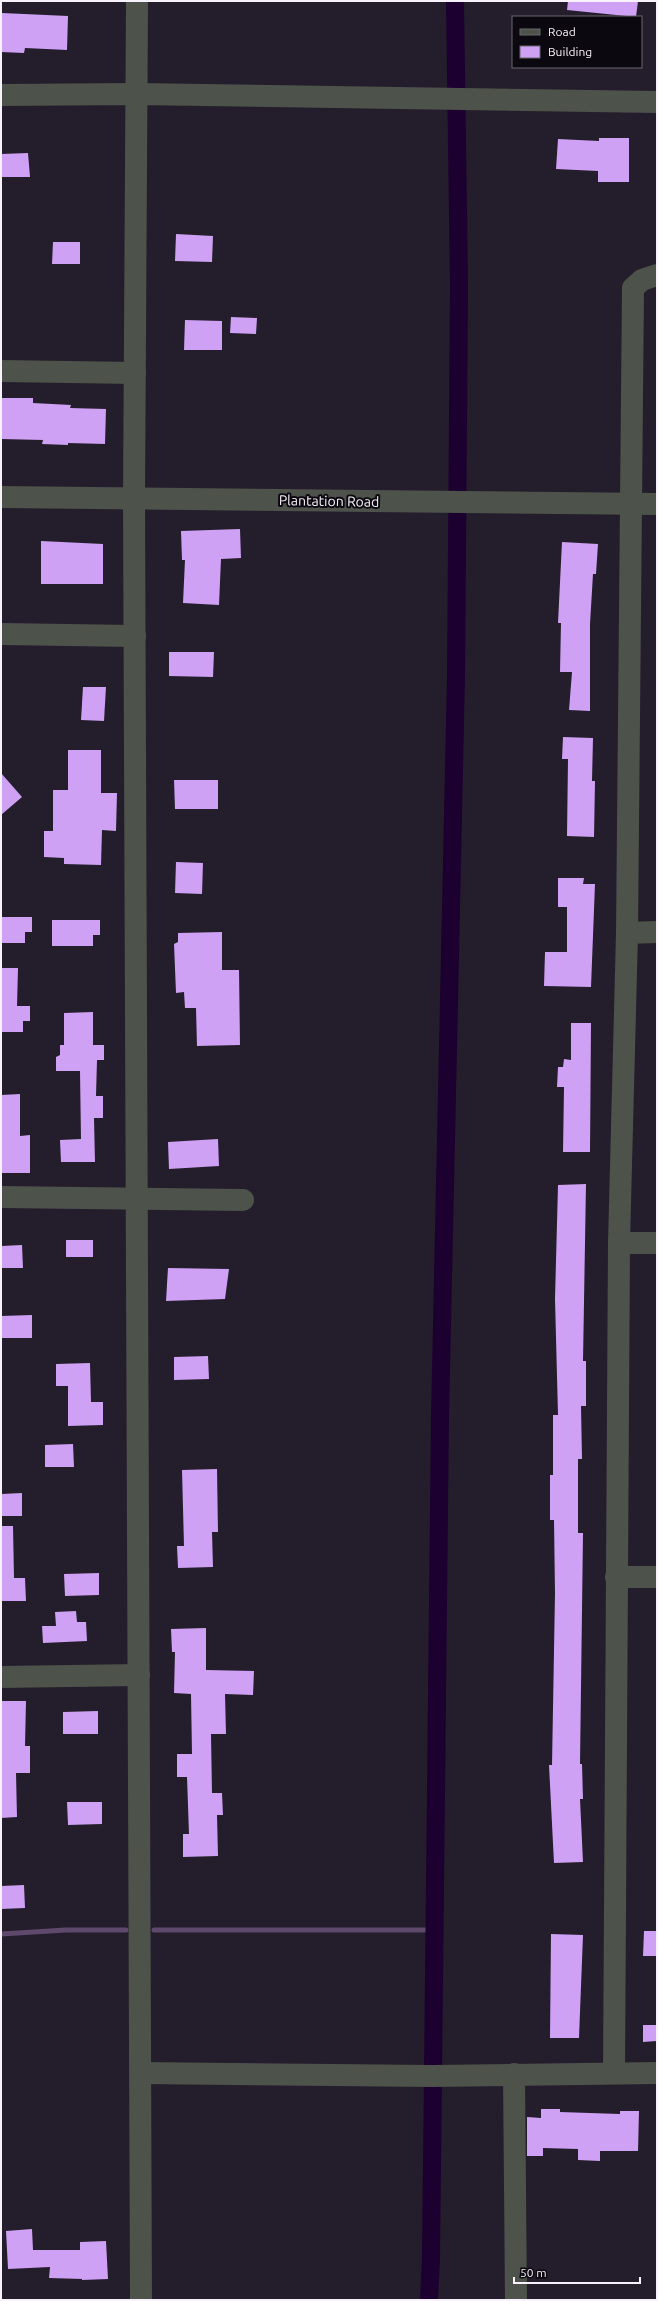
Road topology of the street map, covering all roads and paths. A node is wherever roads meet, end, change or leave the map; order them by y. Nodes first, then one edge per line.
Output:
1 (137, 1) edge
2 (1, 94) edge
3 (135, 94) junction
4 (657, 102) edge
5 (657, 275) edge
6 (1, 371) edge
7 (134, 373) junction
8 (1, 497) edge
9 (134, 499) junction
10 (631, 504) junction
11 (657, 504) edge
12 (1, 634) edge
13 (134, 636) junction
14 (657, 932) edge
15 (627, 933) junction
16 (1, 1197) edge
17 (137, 1198) junction
18 (243, 1200) dead end
19 (619, 1243) junction
20 (657, 1243) edge
21 (616, 1577) junction
22 (657, 1577) edge
23 (139, 1675) junction
24 (1, 1677) edge
25 (140, 2072) junction
26 (614, 2073) junction
27 (514, 2074) junction
28 (657, 2074) edge
29 (141, 2300) edge
30 (516, 2300) edge

1 - 3 street
2 - 3 street
3 - 4 street
3 - 7 street
5 - 10 street
6 - 7 street
7 - 9 street
8 - 9 street, Plantation Road
9 - 10 street, Plantation Road
9 - 13 street
10 - 11 street, Plantation Road
10 - 15 street
12 - 13 street
13 - 17 street
14 - 15 street
15 - 19 street
16 - 17 street
17 - 18 street
17 - 23 street
19 - 20 street
19 - 21 street
21 - 22 street
21 - 26 street
23 - 24 street
23 - 25 street
25 - 27 street
25 - 29 street
26 - 27 street
26 - 28 street
27 - 30 street

